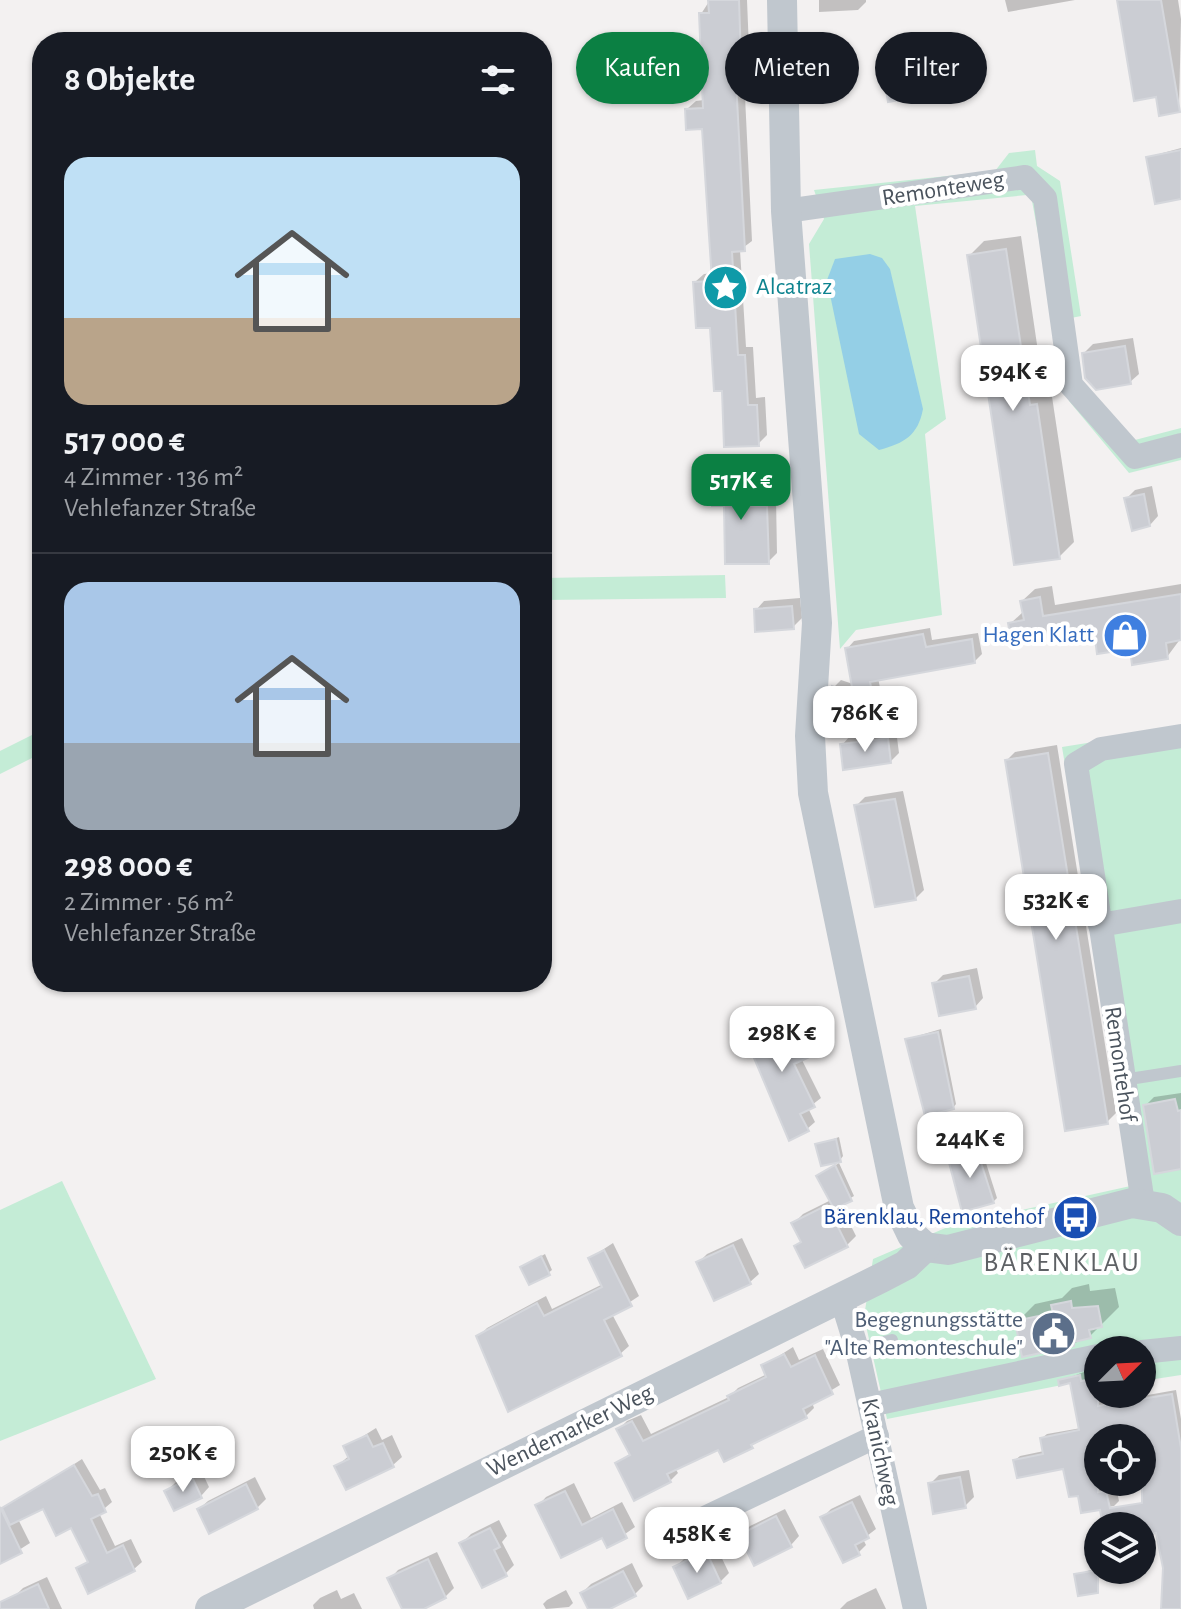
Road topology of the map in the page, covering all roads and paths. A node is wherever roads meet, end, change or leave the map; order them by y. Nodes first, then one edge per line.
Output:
1 (782, 0) edge
2 (786, 211) junction
3 (1181, 445) edge
4 (1181, 736) edge
5 (1181, 911) edge
6 (1100, 925) junction
7 (1181, 1071) edge
8 (1123, 1080) junction
9 (1143, 1203) junction
10 (1179, 1216) edge
11 (925, 1247) junction
12 (841, 1297) junction
13 (892, 1340) dead end
14 (1181, 1348) edge
15 (857, 1349) junction
16 (1156, 1351) edge
17 (1084, 1359) edge
18 (870, 1405) junction
19 (877, 1436) junction
20 (692, 1524) dead end
21 (210, 1609) edge
22 (915, 1609) edge

1 - 2 street
2 - 3 street, Remonteweg
2 - 11 street
4 - 6 street, Remontehof
5 - 6 street
6 - 8 street, Remontehof
7 - 8 lane
8 - 9 street, Remontehof
9 - 10 street
9 - 11 street
11 - 12 street, Wendemarker Weg
12 - 15 street, Kranichweg
12 - 21 street, Wendemarker Weg
13 - 15 lane
14 - 16 street
15 - 18 street, Kranichweg
17 - 18 street
18 - 19 street, Kranichweg
19 - 20 street
19 - 22 street, Kranichweg

